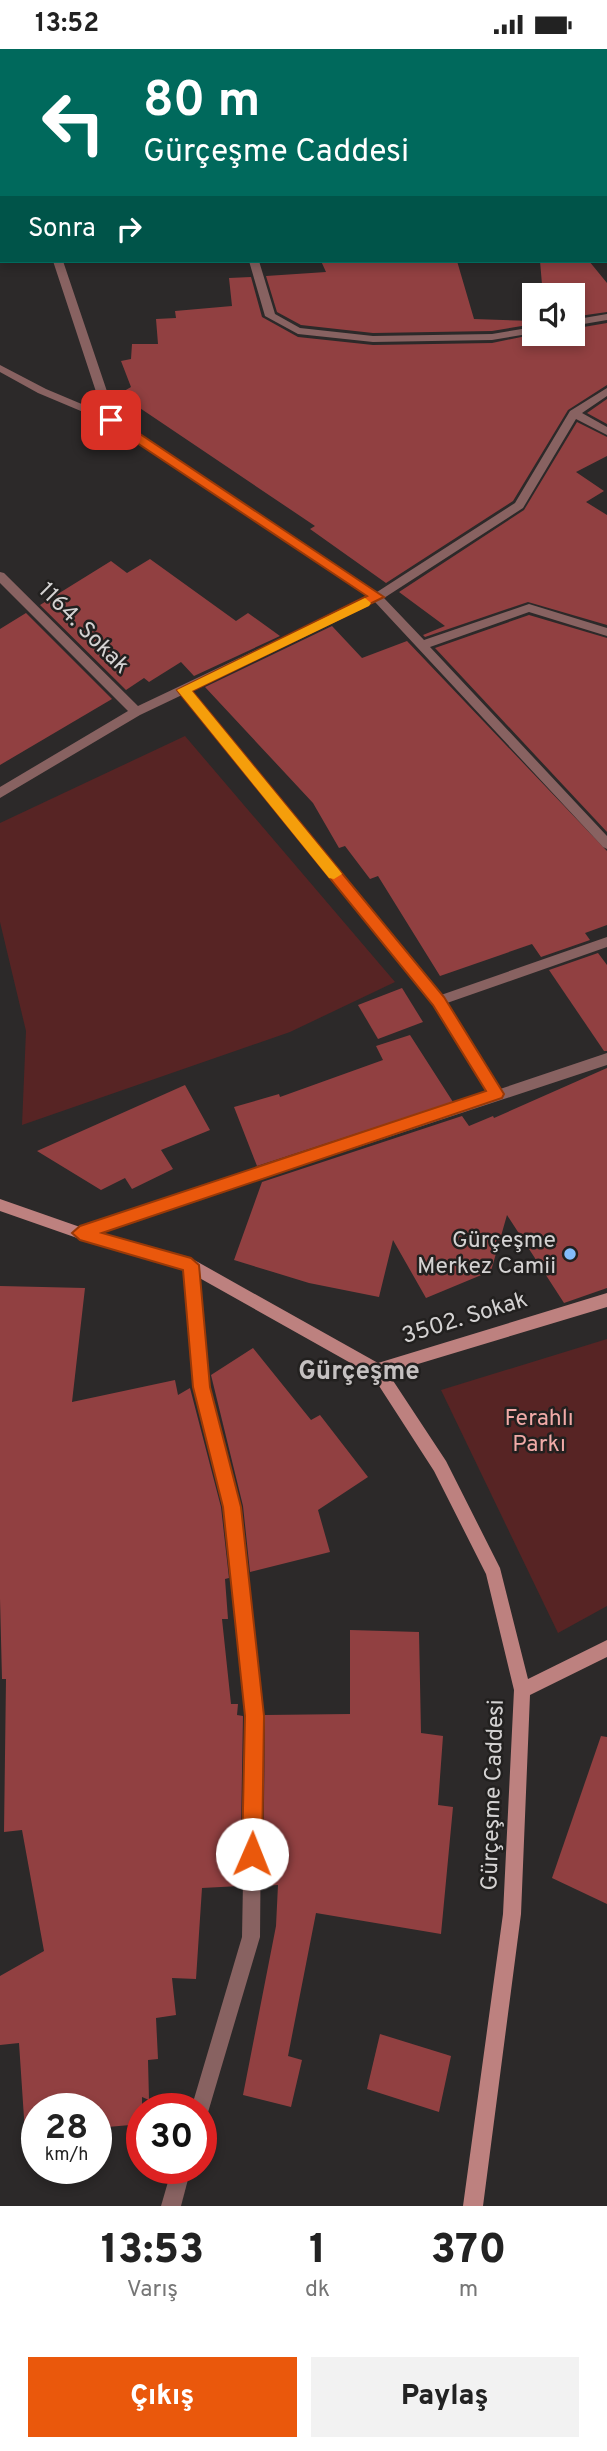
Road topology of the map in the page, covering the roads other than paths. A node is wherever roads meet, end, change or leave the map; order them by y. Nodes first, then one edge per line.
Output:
1 (59, 263) edge
2 (255, 263) edge
3 (607, 317) edge
4 (585, 321) edge
5 (522, 332) edge
6 (0, 368) edge
7 (607, 391) edge
8 (575, 413) junction
9 (111, 420) junction
10 (607, 432) edge
11 (0, 576) edge
12 (377, 597) junction
13 (607, 632) edge
14 (422, 645) junction
15 (184, 690) junction
16 (136, 712) junction
17 (0, 793) edge
18 (607, 844) edge
19 (607, 942) edge
20 (438, 1001) junction
21 (607, 1059) edge
22 (496, 1094) junction
23 (0, 1205) edge
24 (80, 1233) junction
25 (191, 1265) junction
26 (607, 1300) edge
27 (377, 1370) junction
28 (607, 1648) edge
29 (522, 1690) junction
30 (205, 2093) edge
31 (177, 2184) edge
32 (171, 2206) edge
33 (473, 2206) edge

1 - 9 street
2 - 5 street
3 - 4 street
6 - 9 street
7 - 8 street
8 - 10 street
8 - 12 street
9 - 12 street
11 - 16 street, 1164. Sokak
12 - 14 street
12 - 15 street
13 - 14 street
14 - 18 street
15 - 16 street
15 - 20 street
16 - 17 street
19 - 20 street
20 - 22 street
21 - 22 street
22 - 24 street
23 - 24 main road, Gürçeşme Caddesi
24 - 25 main road, Gürçeşme Caddesi
25 - 27 main road, Gürçeşme Caddesi
25 - 30 street
26 - 27 main road, 3502. Sokak
27 - 29 main road, Gürçeşme Caddesi
28 - 29 main road
29 - 33 main road, Gürçeşme Caddesi
31 - 32 street

